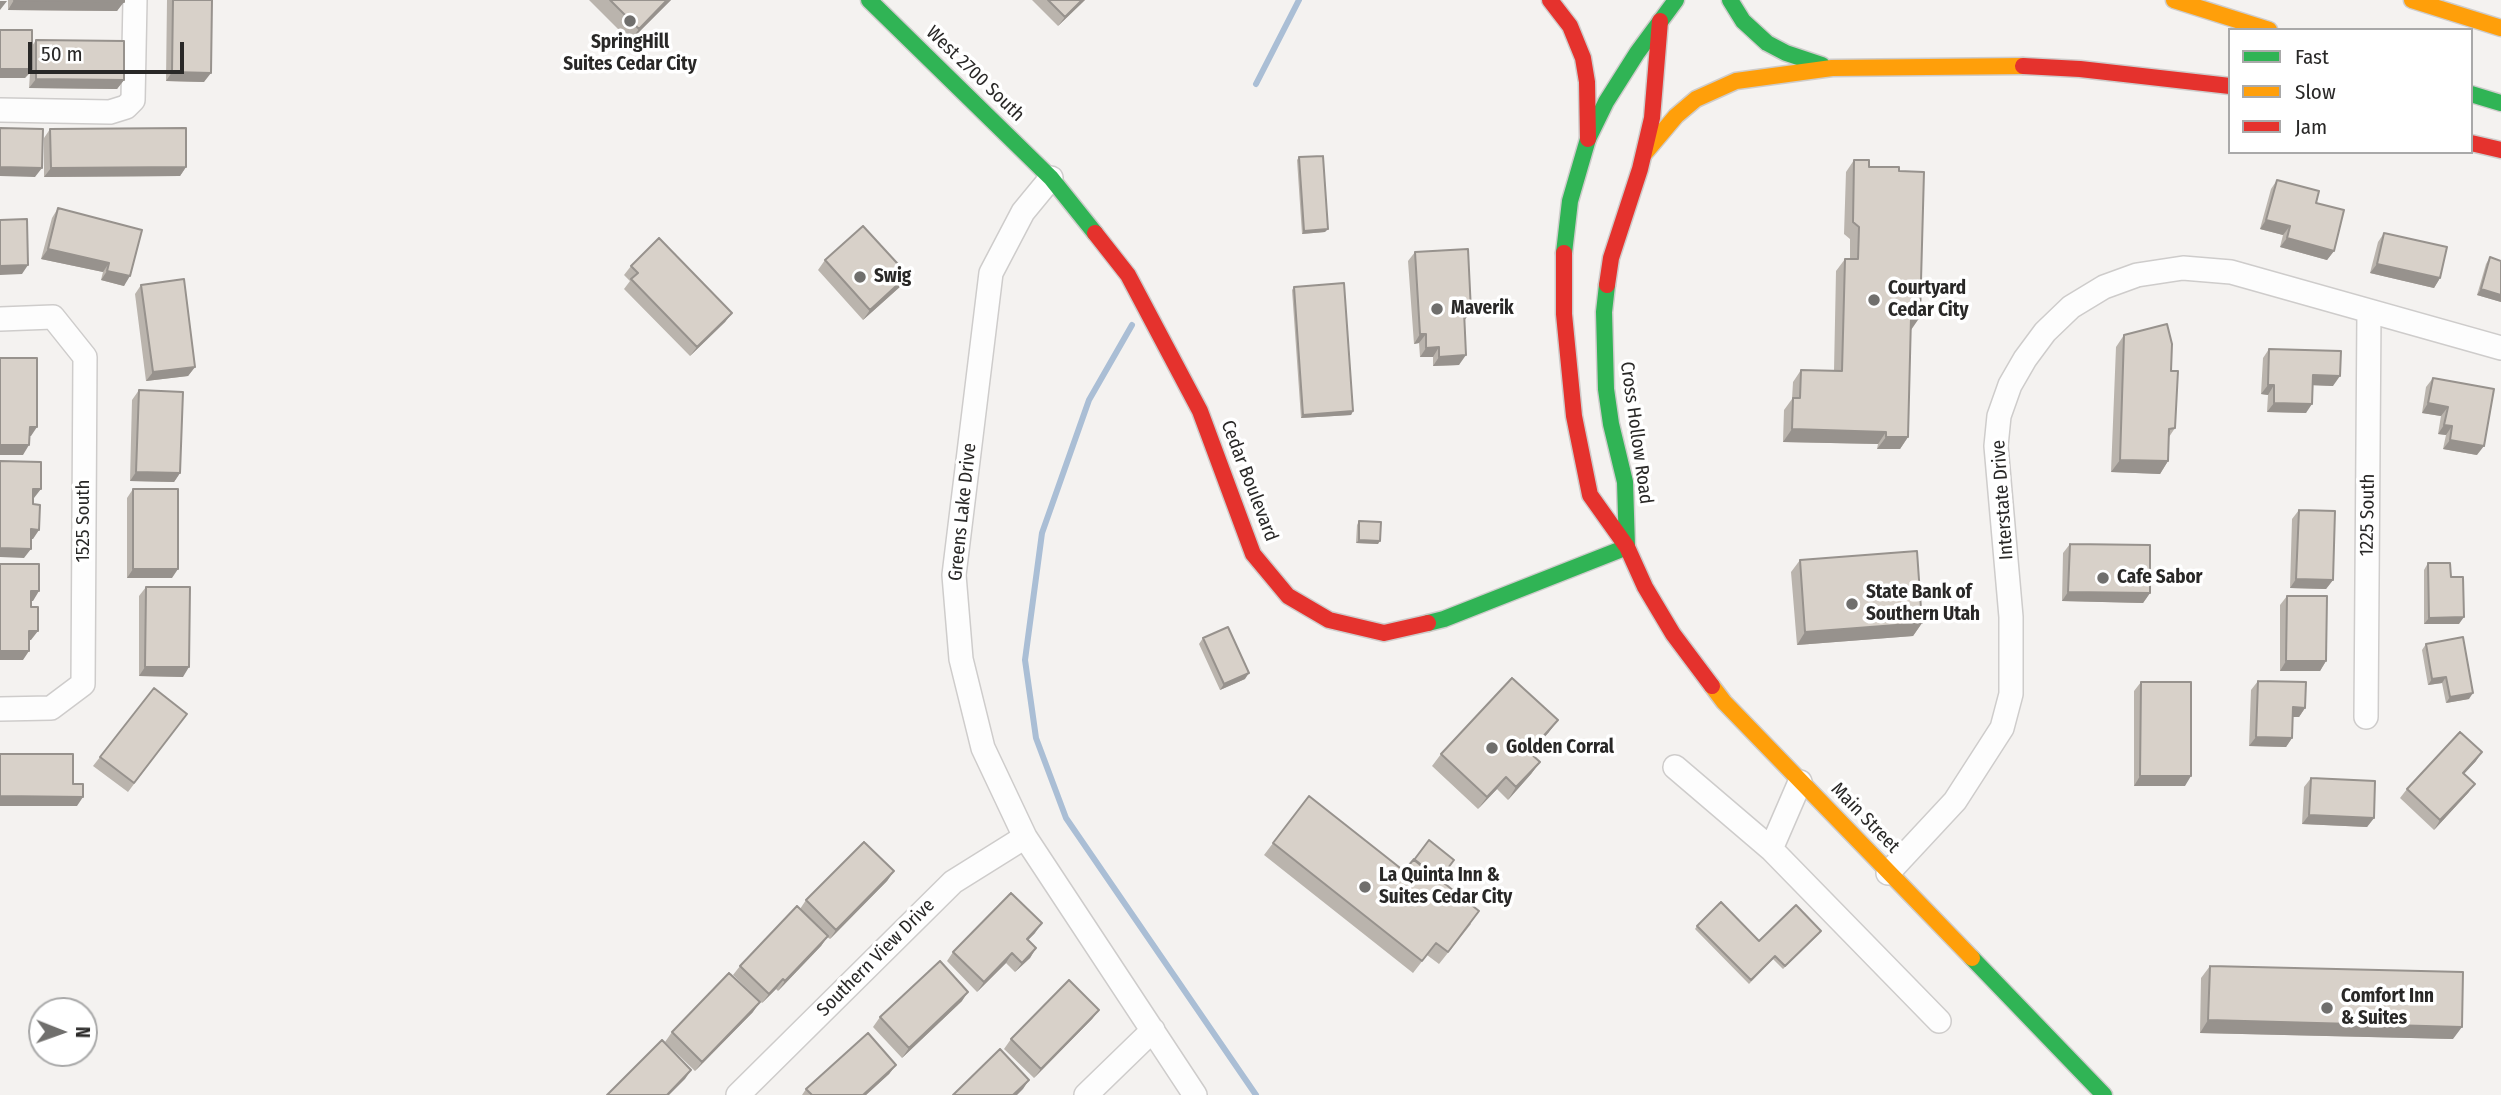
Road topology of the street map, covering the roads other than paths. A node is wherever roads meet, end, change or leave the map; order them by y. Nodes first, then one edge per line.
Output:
1 (135, 0) edge
2 (869, 0) edge
3 (1550, 0) edge
4 (1662, 0) edge
5 (1676, 0) edge
6 (1730, 0) edge
7 (2174, 0) edge
8 (2412, 0) edge
9 (1659, 24) junction
10 (2263, 28) edge
11 (2501, 28) edge
12 (1832, 68) junction
13 (2228, 86) edge
14 (2473, 94) edge
15 (2501, 103) edge
16 (0, 110) edge
17 (1588, 139) junction
18 (2473, 143) edge
19 (2501, 150) edge
20 (1644, 154) junction
21 (1051, 178) junction
22 (2370, 312) junction
23 (0, 319) edge
24 (2501, 348) edge
25 (1627, 547) junction
26 (0, 709) edge
27 (2366, 717) dead end
28 (1675, 767) dead end
29 (1800, 782) junction
30 (1025, 836) junction
31 (1771, 849) junction
32 (1888, 873) junction
33 (1940, 1021) dead end
34 (1153, 1030) junction
35 (738, 1095) edge
36 (1086, 1095) edge
37 (1195, 1095) edge
38 (2104, 1095) edge

1 - 16 street
2 - 21 main road, West 2700 South
3 - 17 main road
4 - 9 main road, Cross Hollow Road
5 - 9 main road, Cross Hollow Road
6 - 12 main road
7 - 10 main road
8 - 11 main road
9 - 17 main road, Cross Hollow Road
9 - 20 main road, Cross Hollow Road
12 - 13 main road
12 - 20 main road
14 - 15 main road
17 - 25 main road, Cross Hollow Road
18 - 19 main road
20 - 25 main road, Cross Hollow Road
21 - 25 main road, Cedar Boulevard
21 - 30 street, Greens Lake Drive
22 - 24 street, Interstate Drive
22 - 27 street, 1225 South
22 - 32 street, Interstate Drive
23 - 26 street, 1525 South
25 - 29 main road, Main Street
28 - 31 street
29 - 31 street
29 - 32 main road, Main Street
30 - 34 street, Greens Lake Drive
30 - 35 street, Southern View Drive
31 - 33 street
32 - 38 main road, Main Street
34 - 36 street
34 - 37 street, Greens Lake Drive

